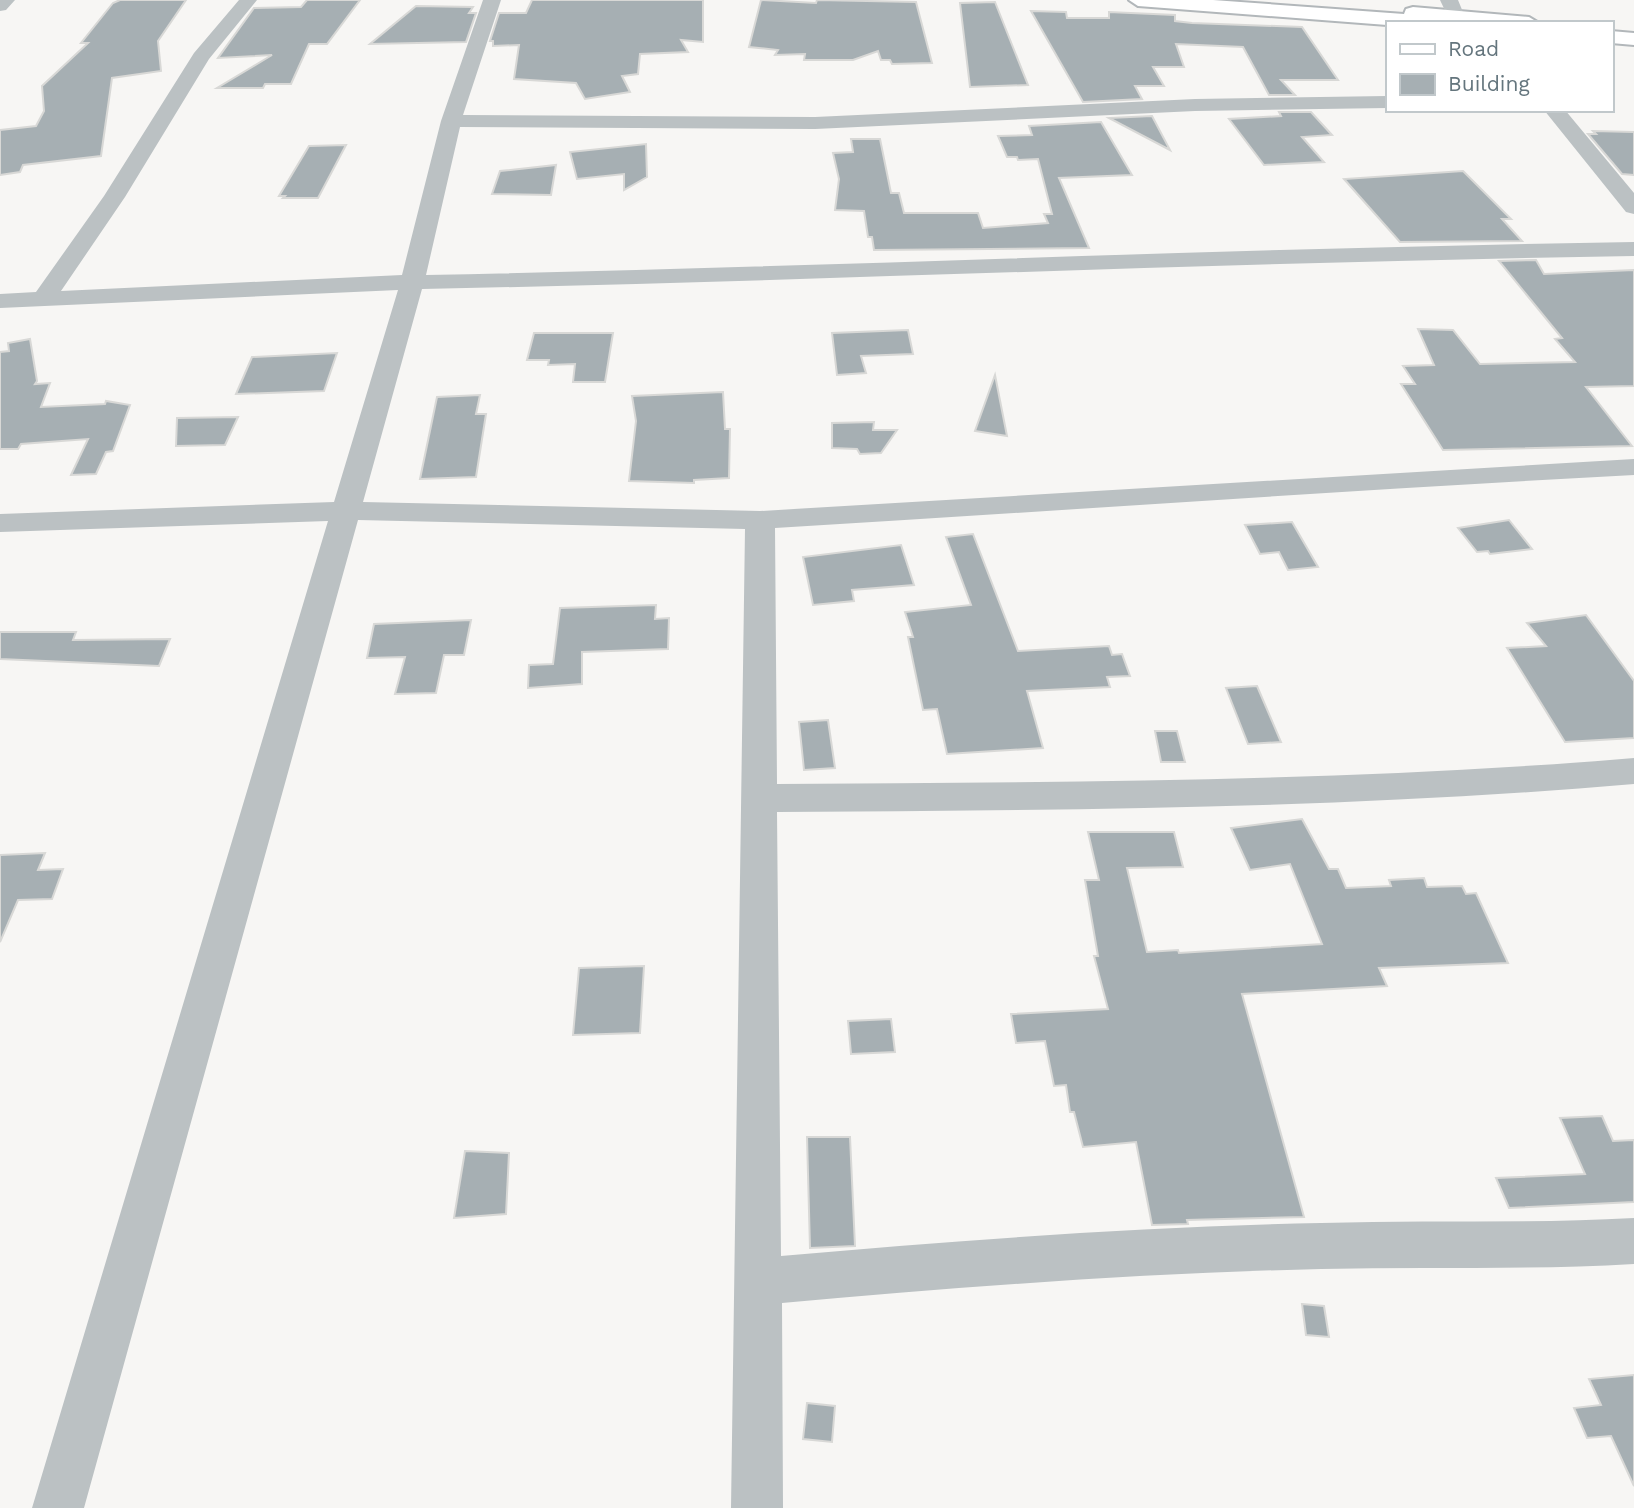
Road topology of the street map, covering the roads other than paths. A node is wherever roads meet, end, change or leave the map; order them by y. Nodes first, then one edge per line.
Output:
1 (6, 0) edge
2 (248, 0) edge
3 (492, 0) edge
4 (1138, 0) edge
5 (1239, 0) edge
6 (0, 6) edge
7 (1448, 13) edge
8 (1514, 21) edge
9 (1613, 29) edge
10 (1634, 31) edge
11 (1613, 37) edge
12 (1634, 39) edge
13 (1386, 102) edge
14 (1556, 112) edge
15 (451, 121) junction
16 (1634, 207) edge
17 (1634, 249) edge
18 (412, 282) junction
19 (43, 299) junction
20 (0, 301) edge
21 (1634, 467) edge
22 (345, 511) junction
23 (760, 520) junction
24 (0, 523) edge
25 (1634, 771) edge
26 (758, 799) junction
27 (1634, 1241) edge
28 (757, 1282) junction
29 (58, 1508) edge
30 (757, 1508) edge

1 - 6 street
2 - 19 street
3 - 15 street
4 - 7 main road
5 - 7 main road
7 - 8 main road
9 - 10 main road
11 - 12 main road
13 - 15 street
14 - 16 street
15 - 18 street
17 - 18 street
18 - 19 street
18 - 22 street
19 - 20 street
21 - 23 street
22 - 23 street
22 - 24 street
22 - 29 street
23 - 26 street
25 - 26 street
26 - 28 street
27 - 28 street
28 - 30 street

